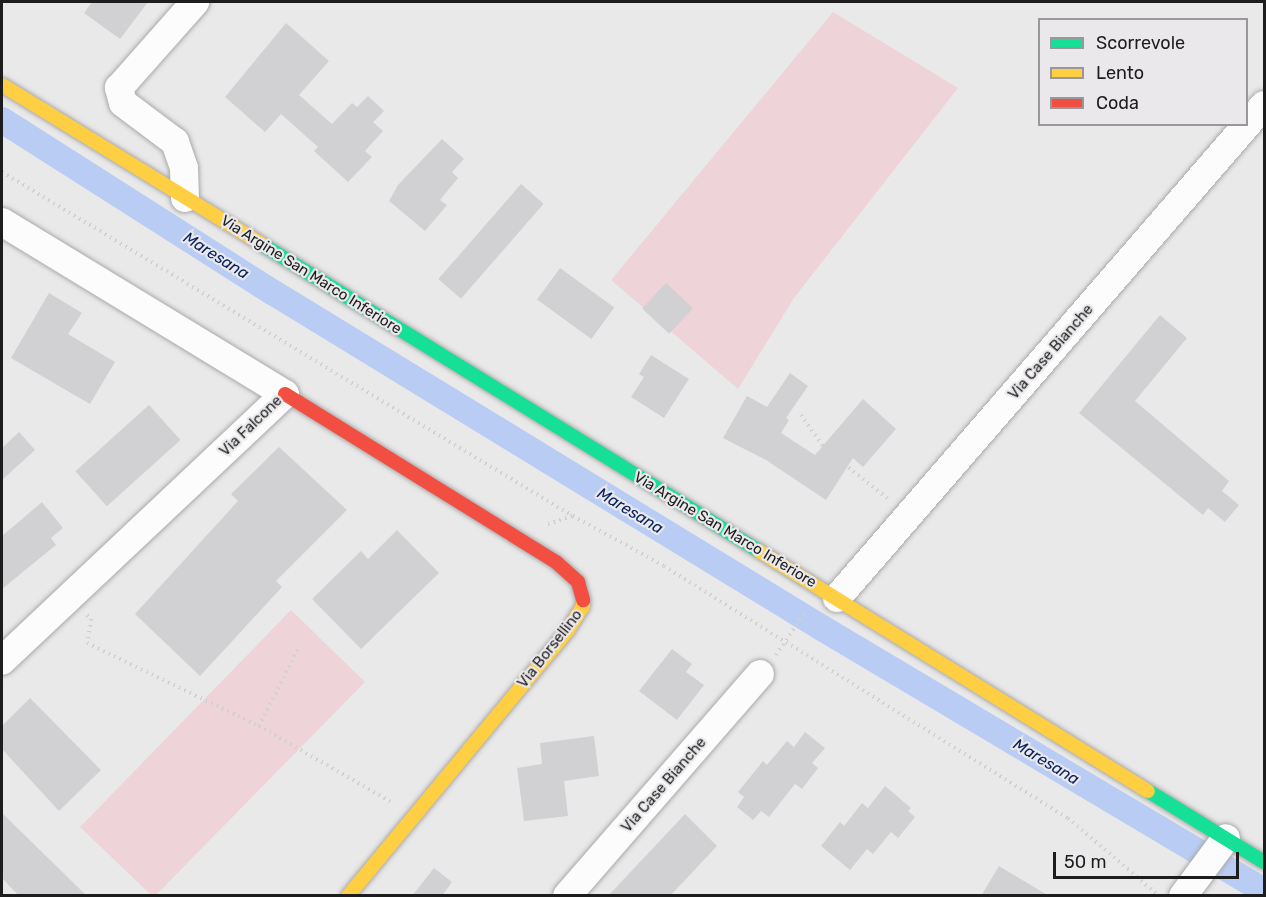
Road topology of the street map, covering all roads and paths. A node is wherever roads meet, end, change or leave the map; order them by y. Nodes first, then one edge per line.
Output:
1 (195, 2) edge
2 (2, 85) edge
3 (1264, 105) edge
4 (1248, 124) edge
5 (1246, 126) edge
6 (2, 172) edge
7 (185, 198) junction
8 (2, 222) edge
9 (285, 394) junction
10 (801, 415) dead end
11 (909, 516) junction
12 (70, 596) junction
13 (837, 598) junction
14 (808, 607) dead end
15 (790, 635) dead end
16 (298, 649) dead end
17 (2, 661) edge
18 (760, 674) dead end
19 (259, 726) junction
20 (414, 815) junction
21 (1222, 843) junction
22 (1264, 862) edge
23 (348, 896) edge
24 (567, 896) edge
25 (1159, 896) edge
26 (1183, 896) edge

1 - 7 street
2 - 7 street, Via Argine San Marco Inferiore
3 - 4 street, Via Case Bianche
5 - 11 street, Via Case Bianche
6 - 25 path
7 - 13 street, Via Argine San Marco Inferiore
8 - 9 street, Via Falcone
9 - 12 street, Via Falcone
9 - 20 street, Via Borsellino
10 - 11 path
11 - 13 street, Via Case Bianche
12 - 17 street, Via Falcone
12 - 19 path
13 - 21 street, Via Argine San Marco Inferiore
14 - 15 path
16 - 19 path
18 - 24 street, Via Case Bianche
19 - 20 path
20 - 23 street, Via Borsellino
21 - 22 street, Via Argine San Marco Inferiore
21 - 26 street

